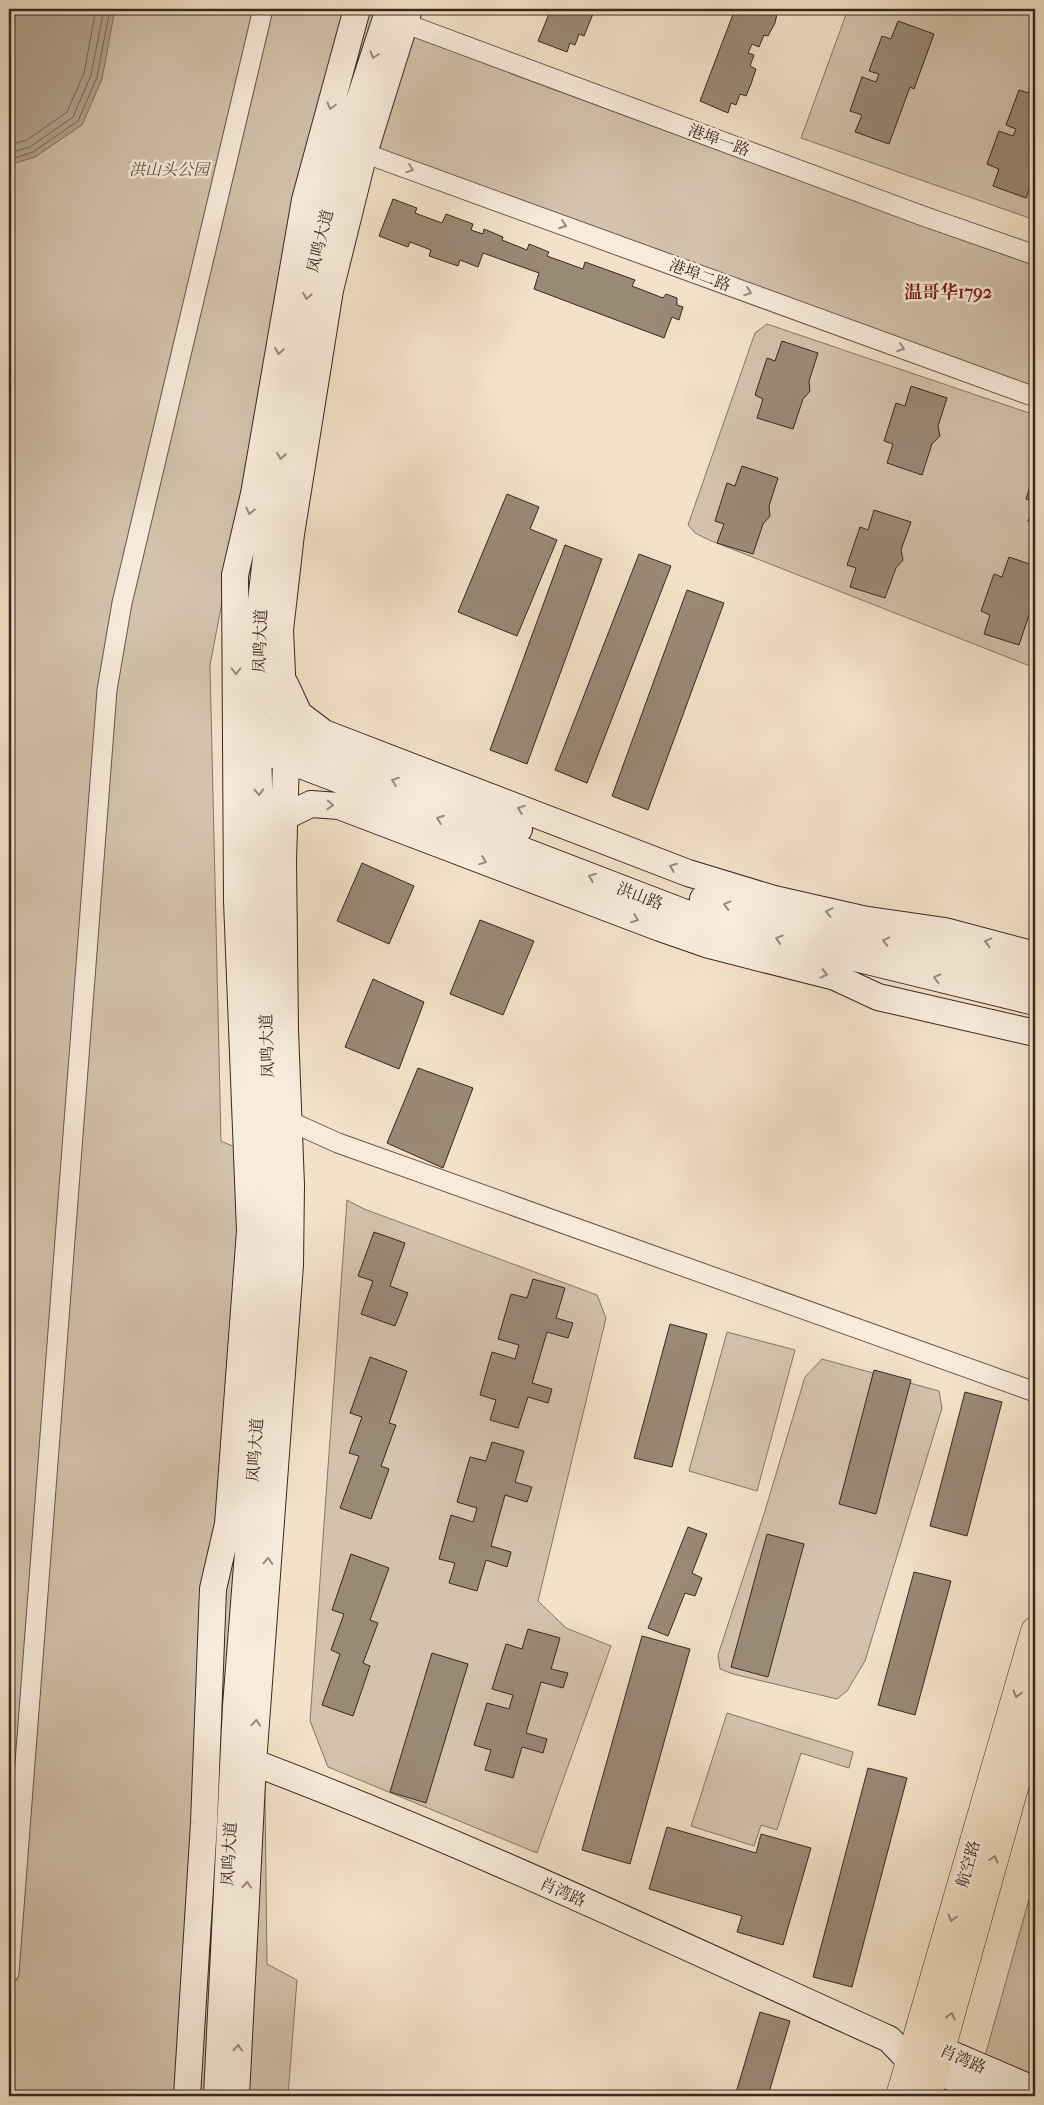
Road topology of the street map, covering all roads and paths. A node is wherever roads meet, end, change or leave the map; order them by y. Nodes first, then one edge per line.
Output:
1 (263, 9) edge
2 (357, 9) edge
3 (401, 13) edge
4 (364, 153) junction
5 (1035, 255) edge
6 (1035, 397) edge
7 (282, 678) junction
8 (258, 739) junction
9 (285, 749) junction
10 (284, 817) junction
11 (1035, 955) edge
12 (1035, 976) edge
13 (1035, 1002) edge
14 (1035, 1033) edge
15 (289, 1122) junction
16 (1035, 1392) edge
17 (1035, 1631) edge
18 (1035, 1713) edge
19 (243, 1759) junction
20 (9, 1972) edge
21 (913, 2050) junction
22 (935, 2072) edge
23 (1035, 2090) edge
24 (187, 2096) edge
25 (217, 2096) edge
26 (236, 2096) edge
27 (900, 2096) edge
28 (999, 2096) edge

1 - 20 street
2 -> 24 street
3 - 4 street, 凤鸣大道
3 - 5 street, 港埠一路
3 -> 8 street, 凤鸣大道
4 -> 6 street, 港埠二路
4 - 7 street, 凤鸣大道
7 - 9 street, 凤鸣大道
11 -> 7 street
8 - 9 street, 洪山路
8 -> 19 street, 凤鸣大道
9 - 10 street, 凤鸣大道
12 -> 9 street, 洪山路
13 -> 9 street, 洪山路
10 -> 14 street
10 - 15 street, 凤鸣大道
15 - 16 street
19 -> 15 street, 凤鸣大道
17 -> 21 main road, 航空路
22 -> 18 main road, 航空路
19 - 21 street, 肖湾路
19 - 25 street, 凤鸣大道
26 -> 19 street, 凤鸣大道
21 - 22 street, 肖湾路
21 - 27 main road, 航空路
22 - 23 street, 肖湾路
22 - 28 street, 肖湾路

